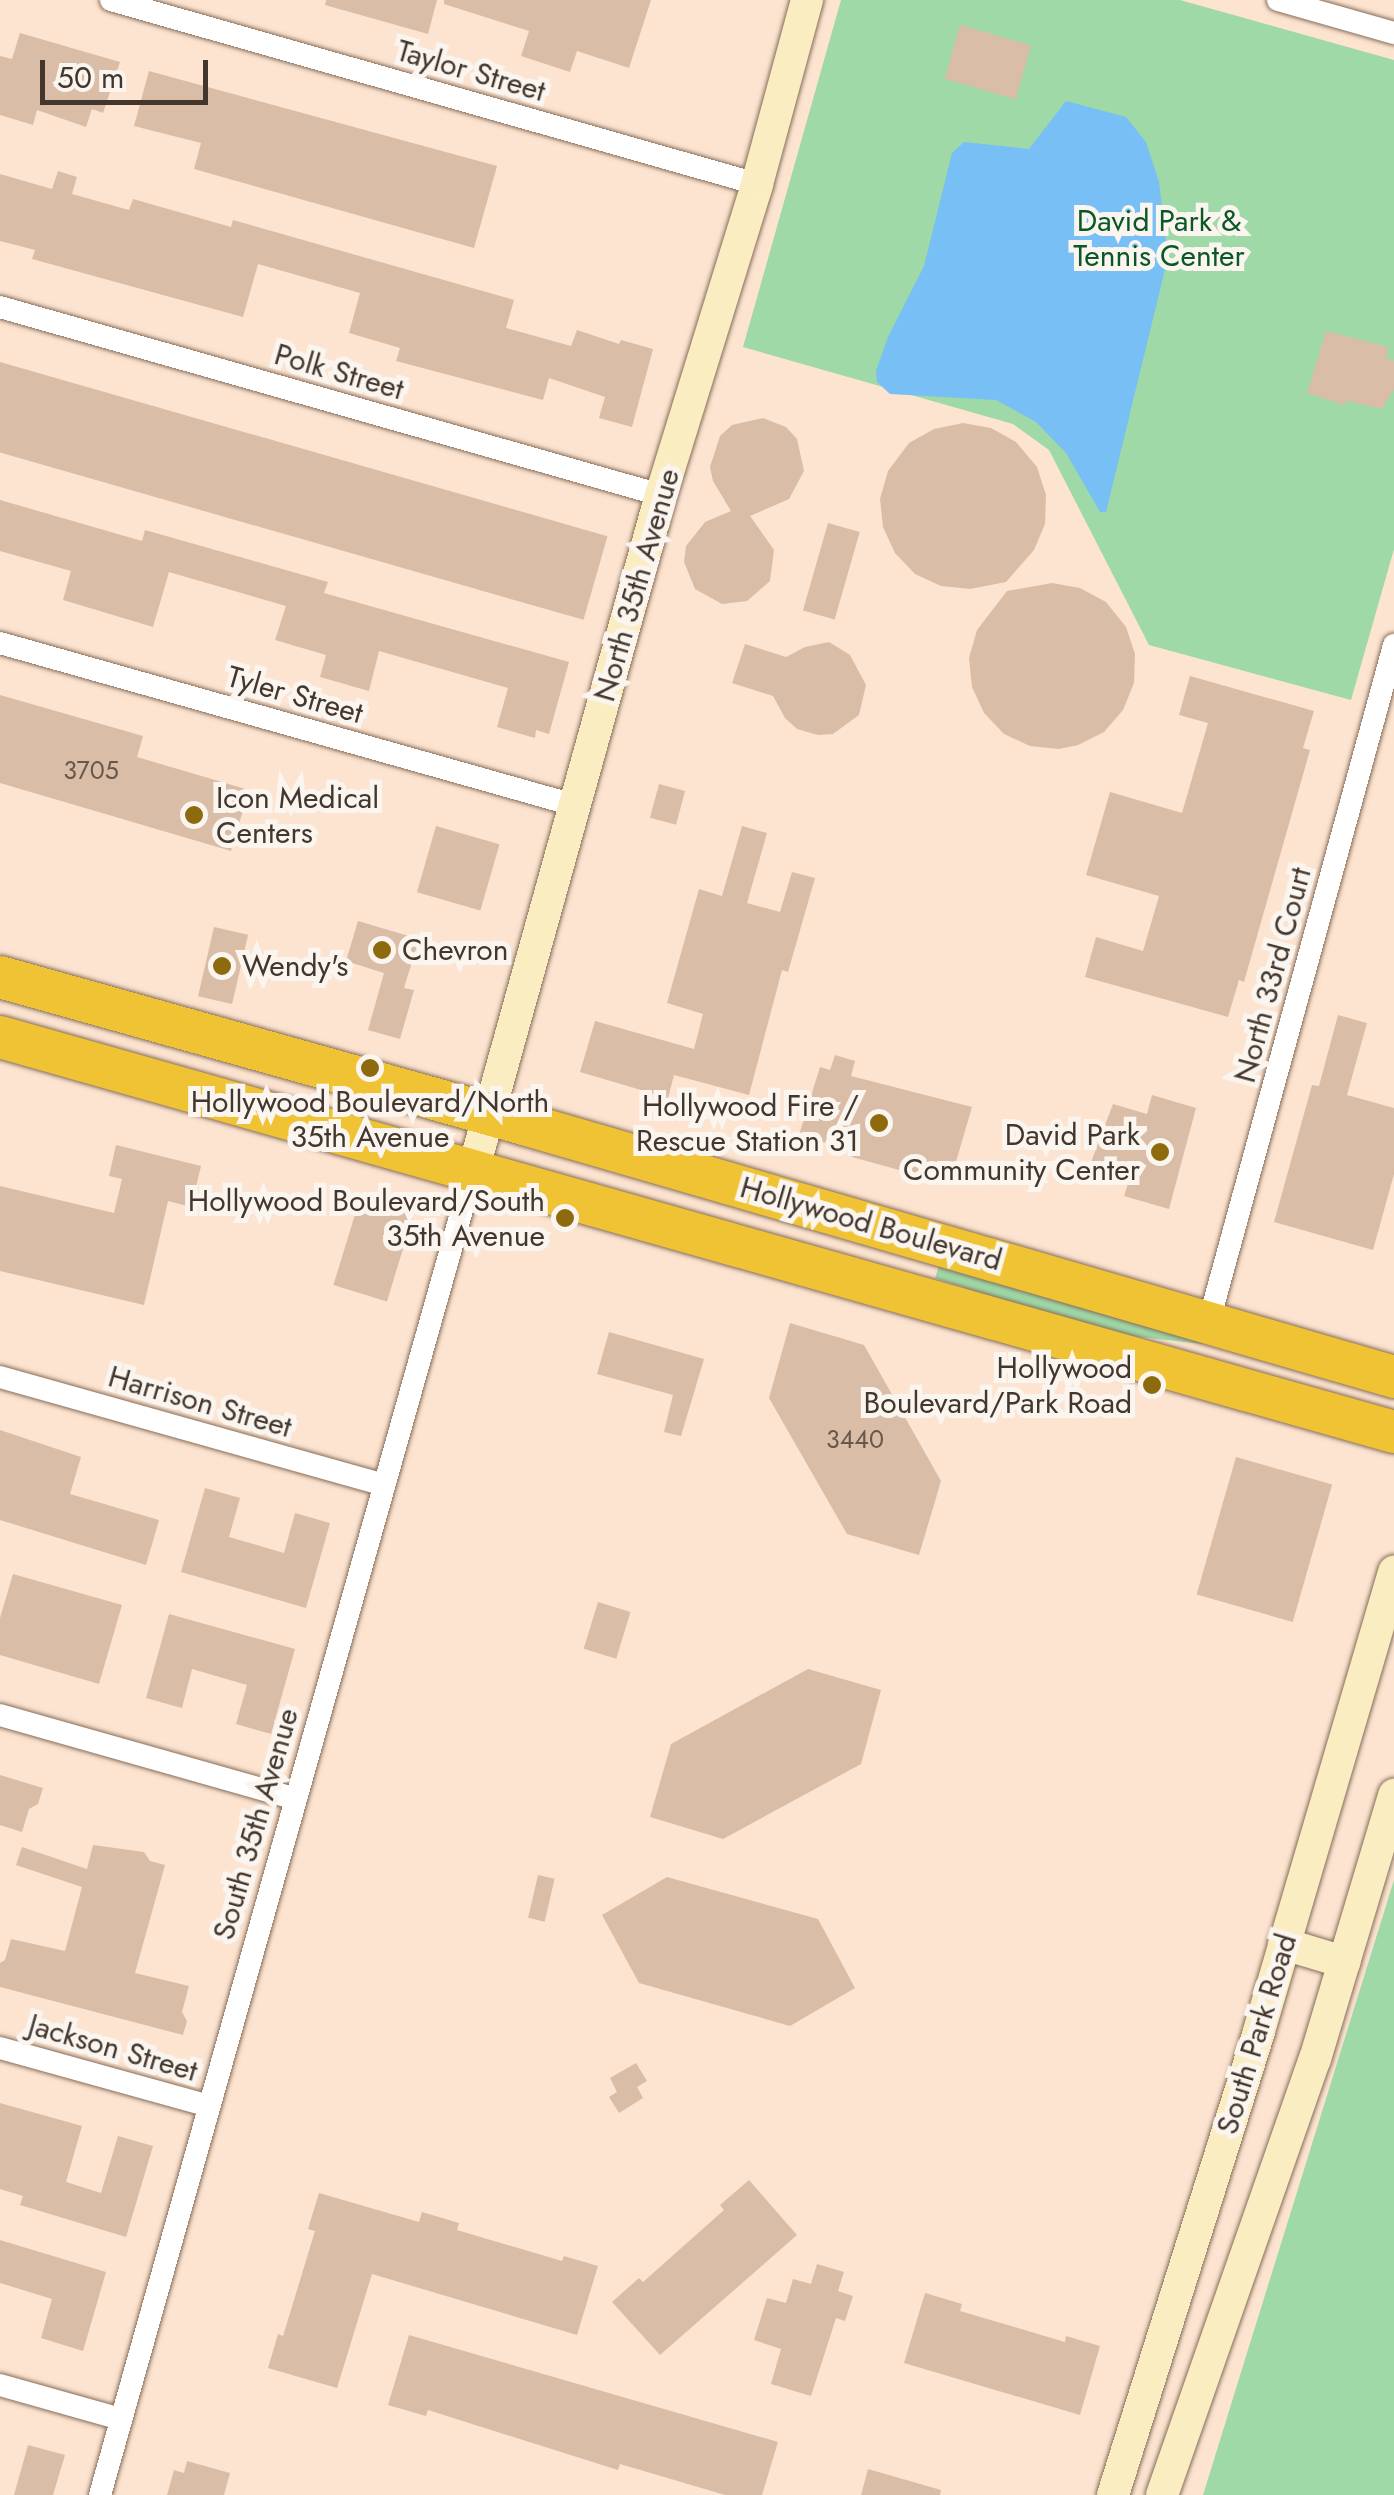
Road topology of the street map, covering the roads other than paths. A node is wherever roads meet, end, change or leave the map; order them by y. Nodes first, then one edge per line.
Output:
1 (111, 0) edge
2 (806, 0) edge
3 (1278, 0) edge
4 (1394, 33) edge
5 (757, 184) junction
6 (0, 307) edge
7 (661, 496) junction
8 (0, 643) edge
9 (1394, 644) edge
10 (574, 805) junction
11 (0, 978) edge
12 (0, 1037) edge
13 (489, 1114) junction
14 (473, 1171) junction
15 (1209, 1321) junction
16 (0, 1377) edge
17 (1394, 1377) edge
18 (1394, 1432) edge
19 (384, 1485) junction
20 (1394, 1572) edge
21 (0, 1715) edge
22 (1394, 1795) edge
23 (294, 1798) junction
24 (1284, 1944) junction
25 (1344, 1962) junction
26 (0, 2048) edge
27 (209, 2106) junction
28 (0, 2385) edge
29 (121, 2419) junction
30 (100, 2495) edge
31 (1112, 2495) edge
32 (1162, 2495) edge

1 - 5 street, Taylor Street
2 - 5 street, North 35th Avenue
3 - 4 street
5 - 7 street, North 35th Avenue
6 - 7 street, Polk Street
7 - 10 street, North 35th Avenue
8 - 10 street, Tyler Street
9 - 15 street, North 33rd Court
10 - 13 street, North 35th Avenue
11 - 13 highway, Hollywood Boulevard
12 - 14 highway, Hollywood Boulevard
13 - 14 street, North 35th Avenue
13 - 15 highway, Hollywood Boulevard
14 - 18 highway, Hollywood Boulevard
14 - 19 street, South 35th Avenue
15 - 17 highway, Hollywood Boulevard
16 - 19 street, Harrison Street
19 - 23 street, South 35th Avenue
20 - 24 street, South Park Road
21 - 23 street
22 - 25 street, South Park Road
23 - 27 street, South 35th Avenue
24 - 25 street
24 - 31 street, South Park Road
25 - 32 street, South Park Road
26 - 27 street, Jackson Street
27 - 29 street, South 35th Avenue
28 - 29 street
29 - 30 street, South 35th Avenue

